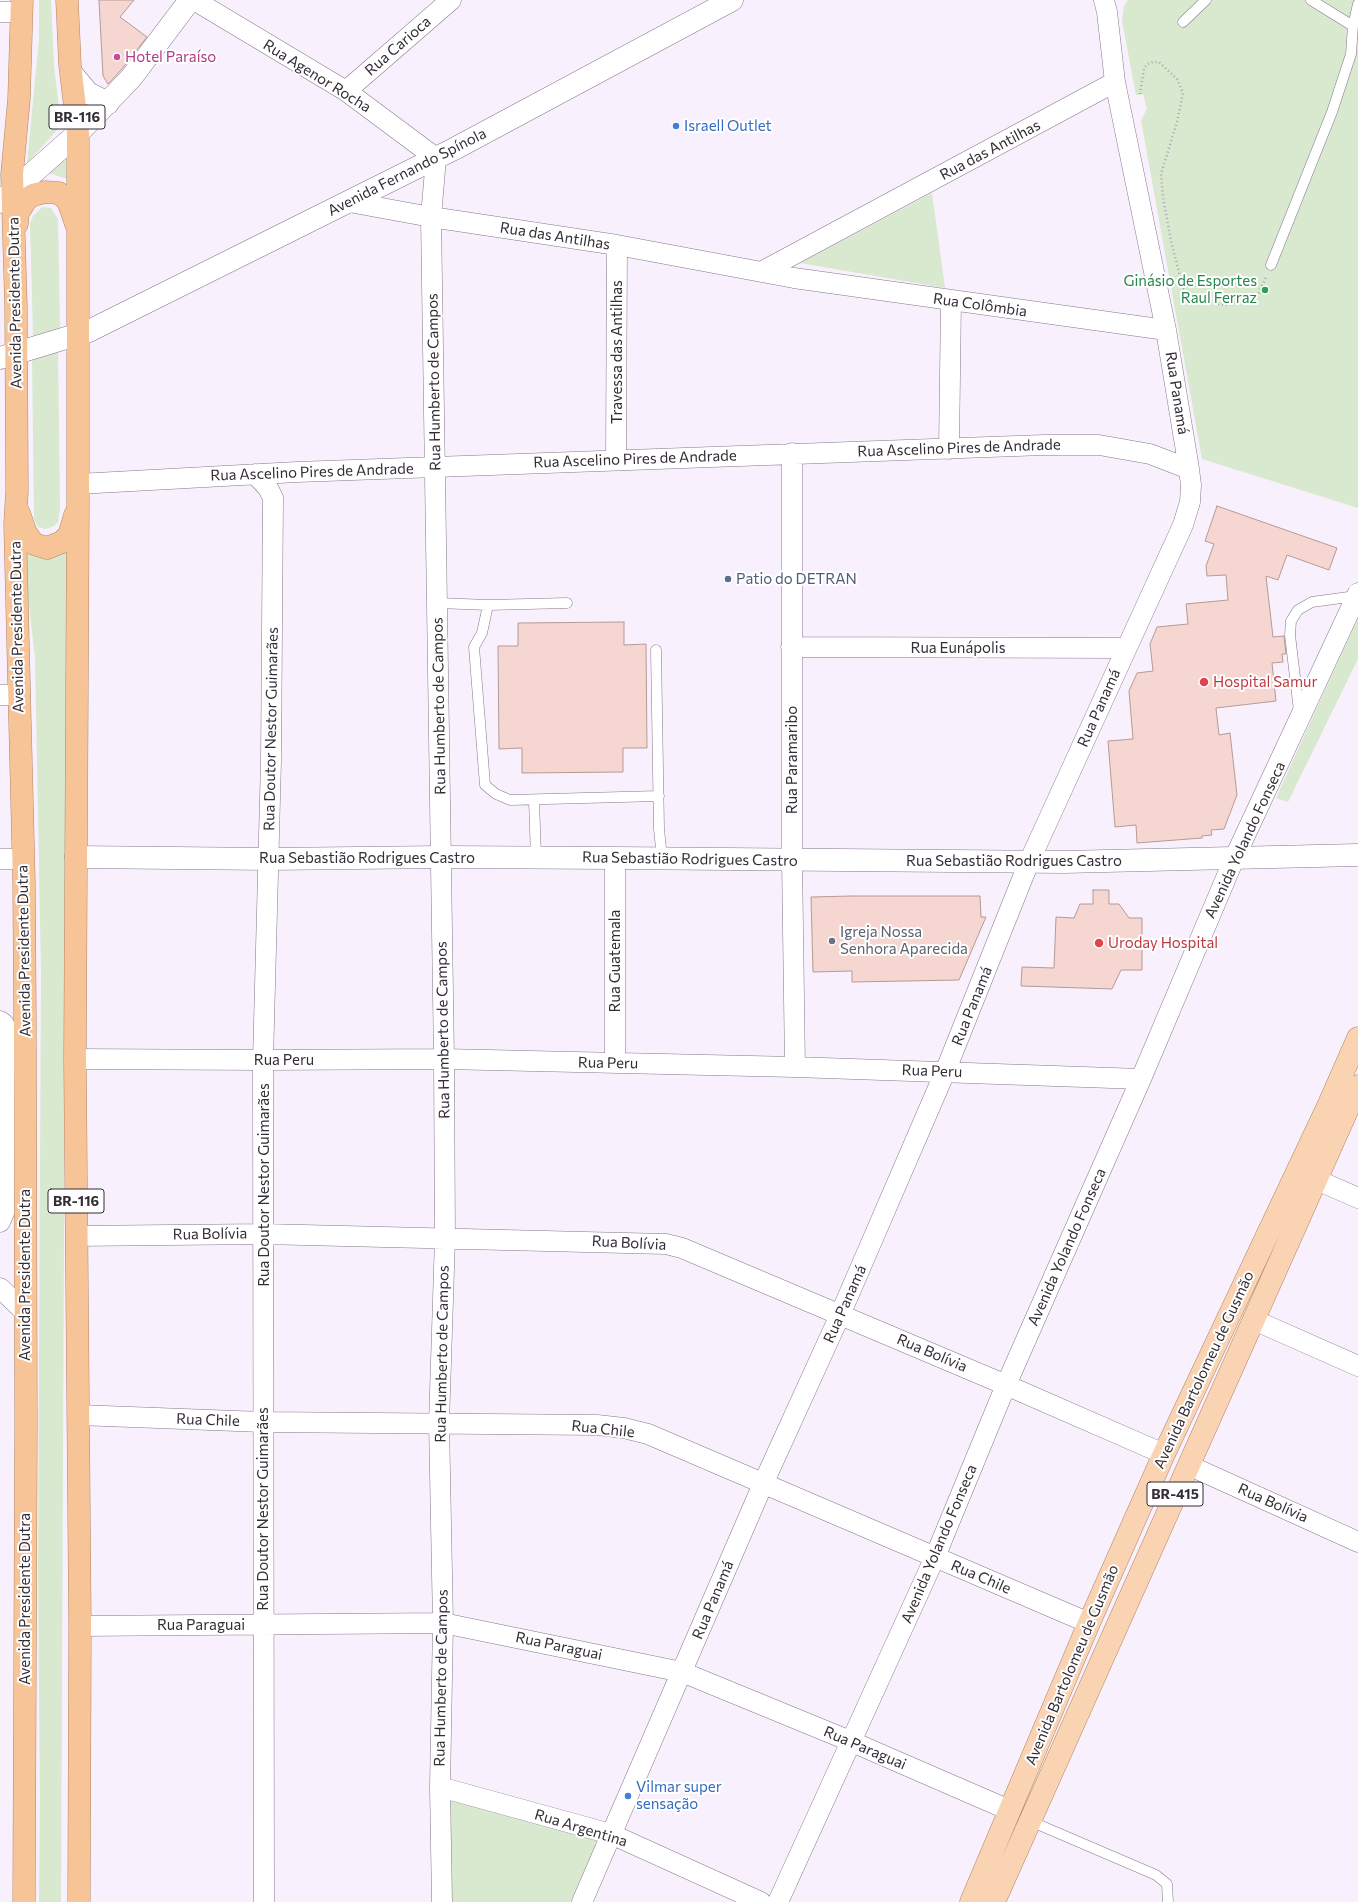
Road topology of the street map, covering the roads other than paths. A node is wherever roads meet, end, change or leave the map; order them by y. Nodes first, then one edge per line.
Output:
1 (67, 0) edge
2 (190, 0) edge
3 (194, 0) edge
4 (451, 0) edge
5 (732, 0) edge
6 (1206, 0) edge
7 (1311, 0) edge
8 (1108, 4) edge
9 (1358, 4) edge
10 (22, 6) edge
11 (0, 12) edge
12 (1183, 22) dead end
13 (1353, 26) junction
14 (72, 74) junction
15 (1115, 82) junction
16 (346, 91) junction
17 (108, 103) junction
18 (78, 133) junction
19 (436, 158) junction
20 (6, 197) edge
21 (349, 202) junction
22 (431, 217) junction
23 (79, 234) junction
24 (15, 236) junction
25 (617, 245) junction
26 (791, 256) junction
27 (1271, 265) road end
28 (761, 272) junction
29 (794, 278) junction
30 (951, 301) junction
31 (1166, 330) junction
32 (77, 334) junction
33 (8, 355) edge
34 (949, 449) junction
35 (792, 453) junction
36 (616, 459) junction
37 (436, 468) junction
38 (1189, 469) junction
39 (255, 474) junction
40 (17, 491) junction
41 (78, 492) junction
42 (1357, 594) edge
43 (567, 603) dead end
44 (438, 604) junction
45 (488, 605) junction
46 (791, 647) junction
47 (1126, 648) junction
48 (656, 650) dead end
49 (10, 695) edge
50 (1300, 719) junction
51 (659, 796) junction
52 (534, 800) junction
53 (1358, 855) edge
54 (76, 857) junction
55 (441, 857) junction
56 (1305, 857) junction
57 (536, 858) junction
58 (615, 858) junction
59 (662, 858) junction
60 (0, 859) edge
61 (23, 859) junction
62 (270, 859) junction
63 (1234, 859) junction
64 (792, 860) junction
65 (1029, 862) junction
66 (1358, 871) edge
67 (2, 1023) edge
68 (1358, 1038) edge
69 (75, 1059) junction
70 (444, 1059) junction
71 (263, 1060) junction
72 (615, 1063) junction
73 (795, 1067) junction
74 (945, 1072) junction
75 (1141, 1078) junction
76 (1358, 1086) edge
77 (1317, 1180) junction
78 (1358, 1198) edge
79 (0, 1222) edge
80 (263, 1234) junction
81 (76, 1236) junction
82 (445, 1238) junction
83 (0, 1288) edge
84 (25, 1312) junction
85 (840, 1315) junction
86 (1254, 1320) junction
87 (1358, 1366) edge
88 (1006, 1385) junction
89 (78, 1415) junction
90 (263, 1422) junction
91 (439, 1423) junction
92 (1164, 1454) junction
93 (1188, 1465) junction
94 (763, 1484) junction
95 (1358, 1542) edge
96 (935, 1557) junction
97 (443, 1623) junction
98 (1089, 1623) junction
99 (263, 1625) junction
100 (80, 1626) junction
101 (682, 1672) junction
102 (850, 1741) junction
103 (440, 1787) junction
104 (1009, 1810) junction
105 (1030, 1821) junction
106 (611, 1834) junction
107 (24, 1902) edge
108 (79, 1902) edge
109 (264, 1902) edge
110 (442, 1902) edge
111 (582, 1902) edge
112 (761, 1902) edge
113 (778, 1902) edge
114 (971, 1902) edge
115 (994, 1902) edge
116 (1168, 1902) edge

1 - 14 highway, BR-116
2 - 17 street
3 - 16 street, Rua Agenor Rocha
4 - 16 street, Rua Carioca
5 - 19 street, Avenida Fernando Spínola
6 - 12 lane
7 - 13 lane
8 - 15 street
9 - 13 lane
10 - 11 street
10 - 20 highway, Avenida Presidente Dutra
13 - 27 lane
14 - 17 street
14 - 18 highway, BR-116
15 - 26 street, Rua das Antilhas
15 - 31 street, Rua Panamá
16 - 19 street, Rua Agenor Rocha
17 - 18 street
18 - 20 street
18 - 23 highway, BR-116
19 - 21 street, Avenida Fernando Spínola
19 - 22 street, Rua Humberto de Campos
20 - 24 highway, Avenida Presidente Dutra
21 - 22 street, Rua das Antilhas
21 - 32 street, Avenida Fernando Spínola
22 - 25 street, Rua das Antilhas
22 - 37 street, Rua Humberto de Campos
23 - 24 highway
23 - 32 highway
24 - 33 highway, Avenida Presidente Dutra
25 - 28 street, Rua das Antilhas
25 - 36 street, Travessa das Antilhas
26 - 28 street, Rua das Antilhas
26 - 29 street
28 - 29 street, Rua das Antilhas
29 - 30 street, Rua Colômbia
30 - 31 street, Rua Colômbia
30 - 34 street
31 - 38 street, Rua Panamá
32 - 33 street, Avenida Fernando Spínola
32 - 41 highway
33 - 40 highway, Avenida Presidente Dutra
34 - 35 street, Rua Ascelino Pires de Andrade
34 - 38 street, Rua Ascelino Pires de Andrade
35 - 36 street, Rua Ascelino Pires de Andrade
35 - 46 street, Rua Paramaribo
36 - 37 street, Rua Ascelino Pires de Andrade
37 - 39 street, Rua Ascelino Pires de Andrade
37 - 44 street, Rua Humberto de Campos
38 - 47 street, Rua Panamá
39 - 41 street, Rua Ascelino Pires de Andrade
39 - 62 street, Rua Doutor Nestor Guimarães
40 - 41 highway
40 - 49 highway, Avenida Presidente Dutra
41 - 54 highway, BR-116
42 - 50 street, Avenida Yolando Fonseca
42 - 50 lane
43 - 45 lane
44 - 45 lane
44 - 55 street, Rua Humberto de Campos
45 - 52 lane
46 - 47 street, Rua Eunápolis
46 - 64 street, Rua Paramaribo
47 - 65 street, Rua Panamá
48 - 51 lane
49 - 61 highway, Avenida Presidente Dutra
50 - 63 street, Avenida Yolando Fonseca
51 - 52 lane
51 - 59 lane
52 - 57 lane
53 - 56 street, Rua Sebastião Rodrigues Castro
54 - 62 street, Rua Sebastião Rodrigues Castro
54 - 69 highway, BR-116
55 - 57 street, Rua Sebastião Rodrigues Castro
55 - 62 street, Rua Sebastião Rodrigues Castro
55 - 70 street, Rua Humberto de Campos
56 - 63 street, Rua Sebastião Rodrigues Castro
56 - 66 street, Rua Sebastião Rodrigues Castro
57 - 58 street, Rua Sebastião Rodrigues Castro
58 - 59 street, Rua Sebastião Rodrigues Castro
58 - 72 street, Rua Guatemala
59 - 64 street, Rua Sebastião Rodrigues Castro
60 - 61 street
61 - 84 highway, Avenida Presidente Dutra
62 - 71 street, Rua Doutor Nestor Guimarães
63 - 65 street, Rua Sebastião Rodrigues Castro
63 - 75 street, Avenida Yolando Fonseca
64 - 65 street, Rua Sebastião Rodrigues Castro
64 - 73 street, Rua Paramaribo
65 - 74 street, Rua Panamá
67 - 79 street
68 - 92 main road, Avenida Bartolomeu de Gusmão
69 - 71 street, Rua Peru
69 - 81 highway, BR-116
70 - 71 street, Rua Peru
70 - 72 street, Rua Peru
70 - 82 street, Rua Humberto de Campos
71 - 80 street, Rua Doutor Nestor Guimarães
72 - 73 street, Rua Peru
73 - 74 street, Rua Peru
74 - 75 street, Rua Peru
74 - 85 street, Rua Panamá
75 - 88 street, Avenida Yolando Fonseca
76 - 77 main road, Avenida Bartolomeu de Gusmão / BR-415
77 - 78 street
77 - 86 main road, Avenida Bartolomeu de Gusmão / BR-415
80 - 81 street, Rua Bolívia
80 - 82 street, Rua Bolívia
80 - 90 street, Rua Doutor Nestor Guimarães
81 - 89 highway, BR-116
82 - 85 street, Rua Bolívia
82 - 91 street, Rua Humberto de Campos
83 - 84 street
84 - 107 highway, Avenida Presidente Dutra
85 - 88 street, Rua Bolívia
85 - 94 street, Rua Panamá
86 - 87 street
86 - 93 main road, Avenida Bartolomeu de Gusmão / BR-415
88 - 92 street, Rua Bolívia
88 - 96 street, Avenida Yolando Fonseca
89 - 90 street, Rua Chile
89 - 100 highway, BR-116
90 - 91 street, Rua Chile
90 - 99 street, Rua Doutor Nestor Guimarães
91 - 94 street, Rua Chile
91 - 97 street, Rua Humberto de Campos
92 - 98 main road, Avenida Bartolomeu de Gusmão
93 - 95 street, Rua Bolívia
93 - 105 main road, Avenida Bartolomeu de Gusmão / BR-415
94 - 96 street, Rua Chile
94 - 101 street, Rua Panamá
96 - 98 street, Rua Chile
96 - 102 street, Avenida Yolando Fonseca
97 - 99 street, Rua Paraguai
97 - 101 street, Rua Paraguai
97 - 103 street, Rua Humberto de Campos
98 - 104 main road, Avenida Bartolomeu de Gusmão
99 - 100 street, Rua Paraguai
99 - 109 street, Rua Doutor Nestor Guimarães
100 - 108 highway, BR-116
101 - 102 street, Rua Paraguai
101 - 106 street, Rua Panamá
102 - 104 street, Rua Paraguai
102 - 113 street, Avenida Yolando Fonseca
103 - 106 street, Rua Argentina
103 - 110 street, Rua Humberto de Campos
104 - 114 main road, Avenida Bartolomeu de Gusmão
105 - 115 main road, Avenida Bartolomeu de Gusmão / BR-415
105 - 116 lane
106 - 111 street, Rua Panamá
106 - 112 street, Rua Argentina

